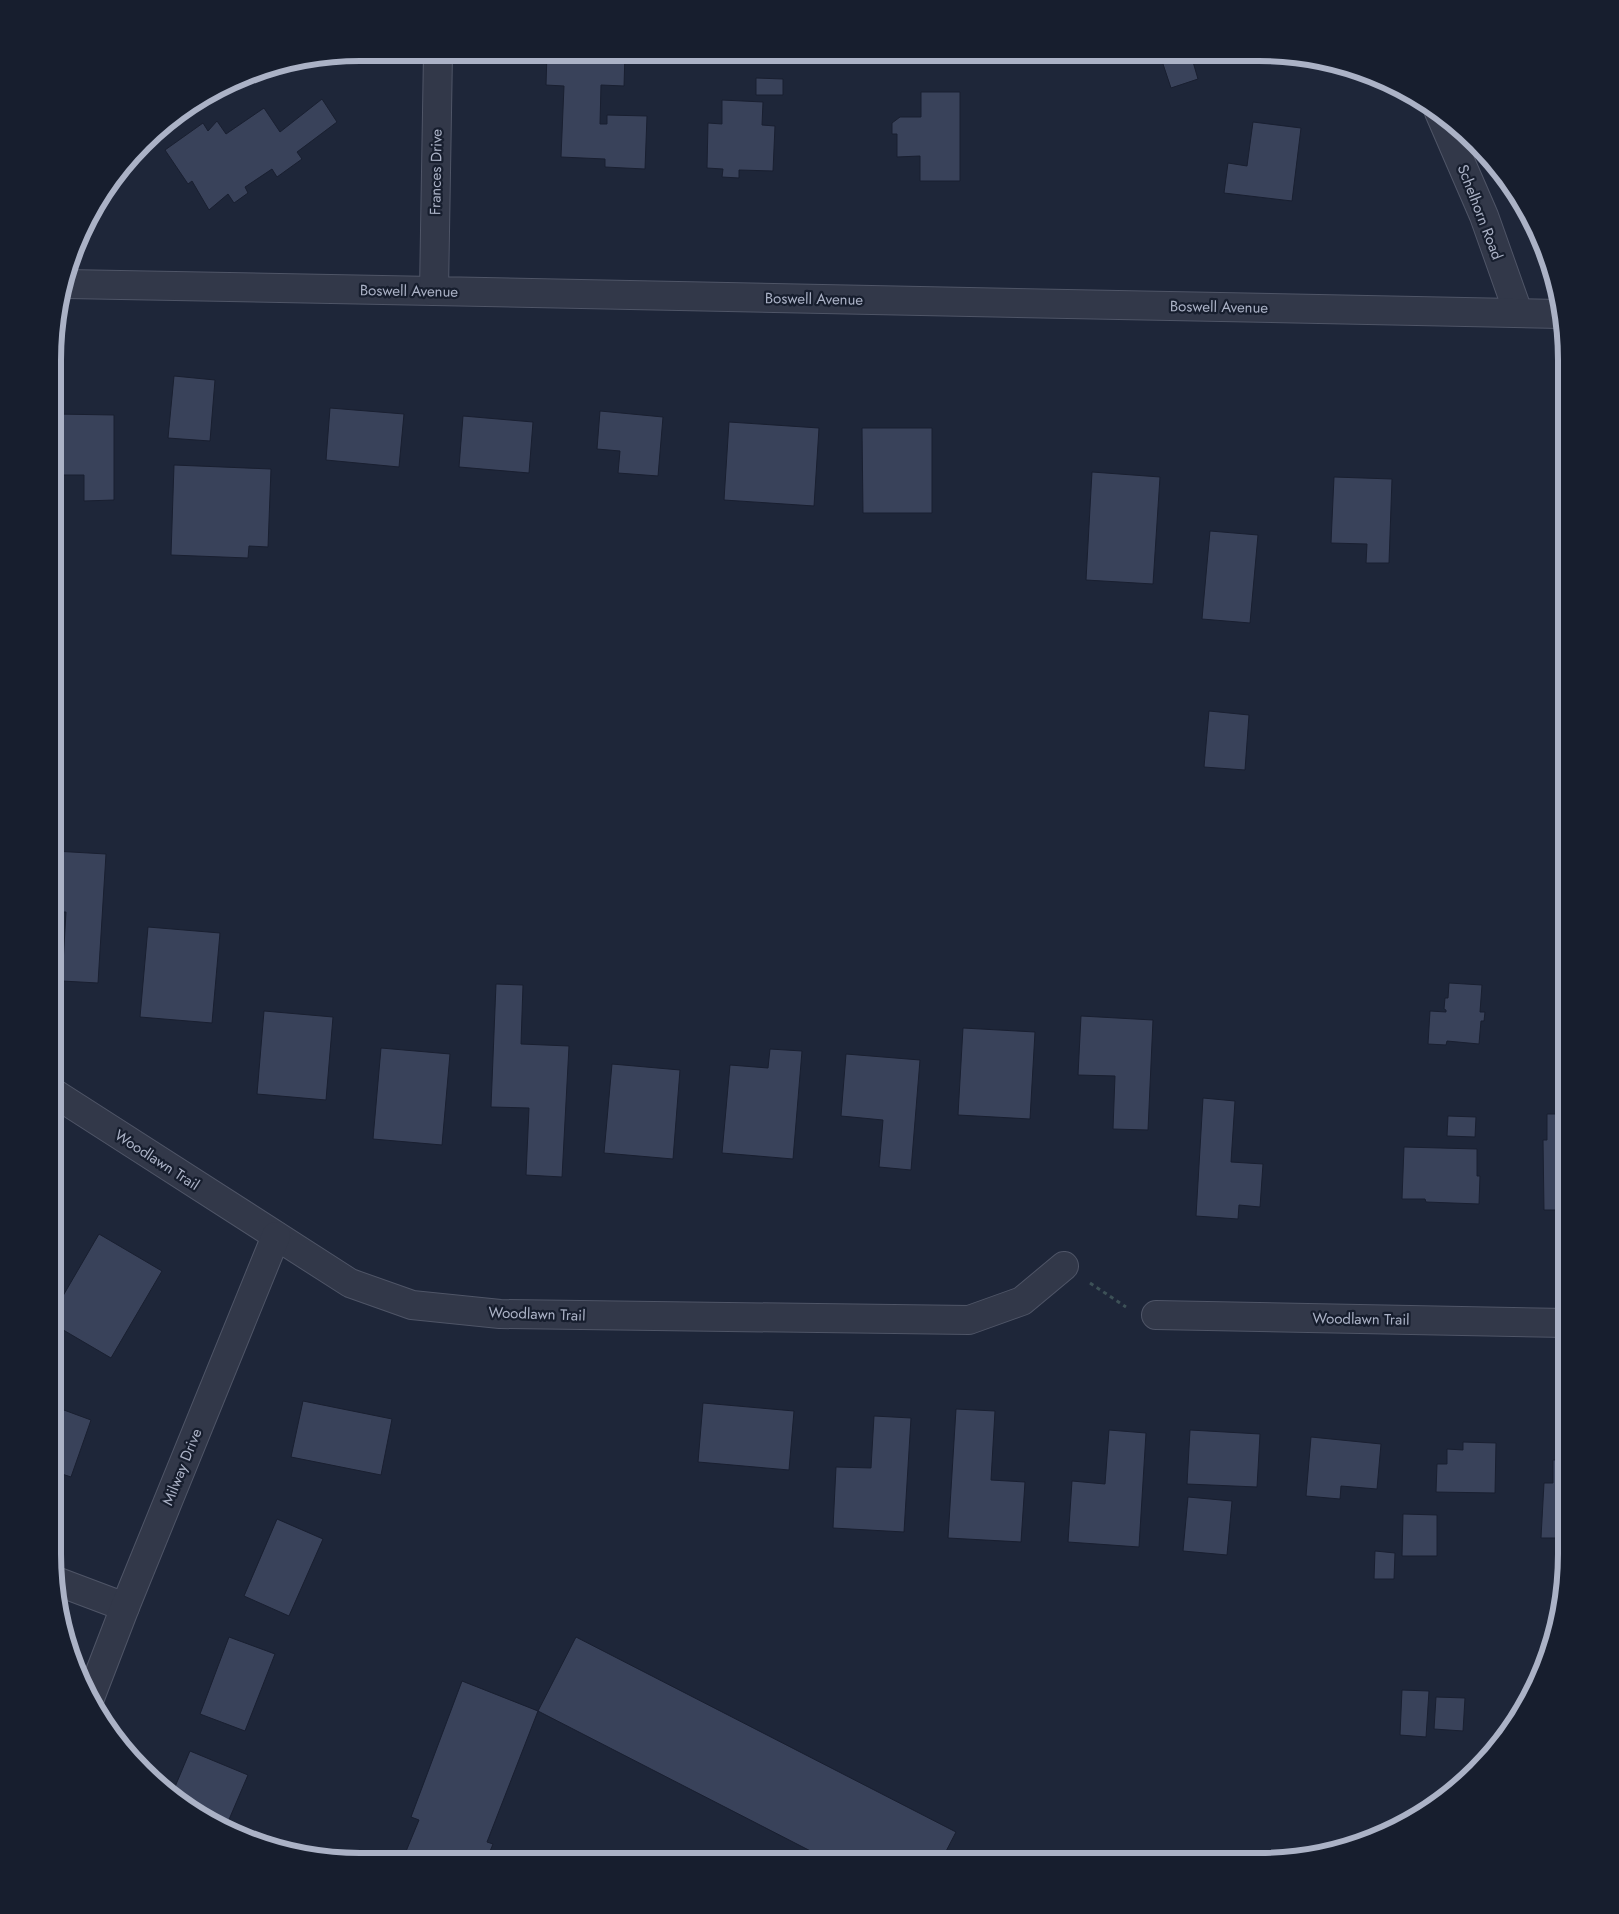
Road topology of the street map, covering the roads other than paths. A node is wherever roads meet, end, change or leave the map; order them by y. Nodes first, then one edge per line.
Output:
1 (438, 61) edge
2 (1445, 127) edge
3 (71, 284) edge
4 (434, 291) junction
5 (1518, 312) junction
6 (1554, 314) edge
7 (61, 1098) edge
8 (276, 1236) junction
9 (1064, 1266) road end
10 (1156, 1315) road end
11 (1558, 1323) edge
12 (63, 1583) edge
13 (125, 1607) junction
14 (94, 1689) edge

1 - 4 street, Frances Drive
2 - 5 street, Schelhorn Road
3 - 4 street, Boswell Avenue
4 - 5 street, Boswell Avenue
5 - 6 street, Boswell Avenue
7 - 8 street, Woodlawn Trail
8 - 9 street, Woodlawn Trail
8 - 13 street, Milway Drive
10 - 11 street, Woodlawn Trail
12 - 13 street
13 - 14 street, Milway Drive

